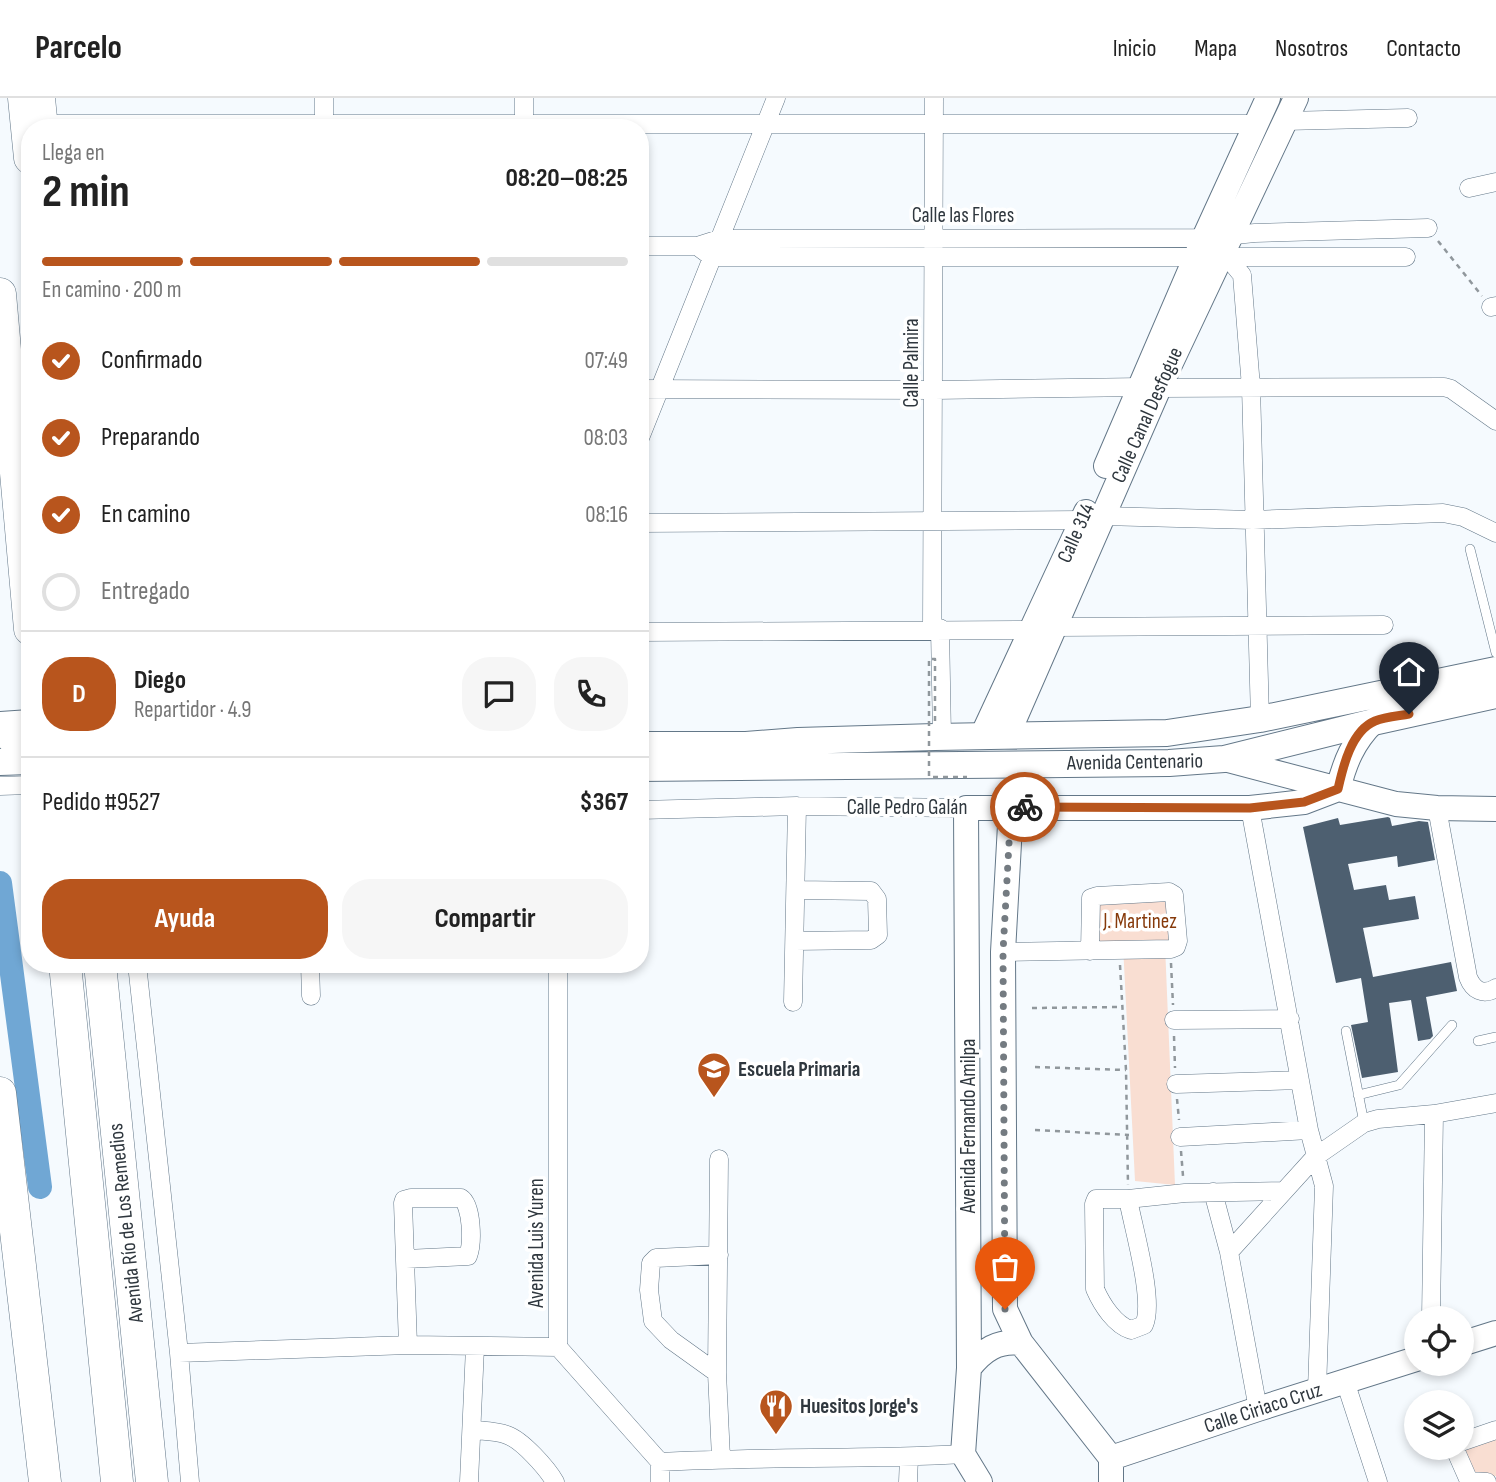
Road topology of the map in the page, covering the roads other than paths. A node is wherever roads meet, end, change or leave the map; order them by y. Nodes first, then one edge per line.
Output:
1 (24, 98) edge
2 (46, 98) edge
3 (324, 98) edge
4 (524, 98) edge
5 (776, 98) edge
6 (934, 98) edge
7 (1268, 98) edge
8 (1296, 98) edge
9 (1408, 118) dead end
10 (26, 119) edge
11 (48, 119) edge
12 (324, 119) edge
13 (524, 119) edge
14 (1285, 121) junction
15 (766, 124) junction
16 (1257, 124) junction
17 (935, 125) junction
18 (649, 126) edge
19 (1496, 182) edge
20 (1469, 188) dead end
21 (1428, 229) road end
22 (934, 237) junction
23 (719, 239) junction
24 (649, 246) edge
25 (697, 246) junction
26 (1213, 246) junction
27 (712, 257) junction
28 (1406, 257) dead end
29 (934, 258) junction
30 (0, 294) edge
31 (1150, 387) junction
32 (1251, 387) junction
33 (649, 389) edge
34 (659, 389) junction
35 (934, 390) junction
36 (649, 415) edge
37 (1496, 421) edge
38 (1092, 518) junction
39 (1253, 520) junction
40 (933, 521) junction
41 (649, 523) edge
42 (21, 528) edge
43 (1496, 533) edge
44 (1470, 549) dead end
45 (1384, 625) dead end
46 (1258, 626) junction
47 (936, 629) junction
48 (1043, 629) junction
49 (649, 632) edge
50 (1496, 653) edge
51 (1496, 670) edge
52 (1496, 695) edge
53 (1260, 719) junction
54 (1373, 722) junction
55 (649, 728) edge
56 (938, 729) junction
57 (994, 736) junction
58 (798, 741) junction
59 (649, 745) edge
60 (1224, 760) junction
61 (649, 768) edge
62 (1272, 772) junction
63 (21, 785) edge
64 (0, 786) edge
65 (1338, 789) junction
66 (797, 806) junction
67 (1261, 806) junction
68 (1011, 807) junction
69 (966, 808) junction
70 (1437, 808) junction
71 (1496, 809) edge
72 (649, 810) edge
73 (797, 890) junction
74 (795, 941) junction
75 (1090, 951) junction
76 (1003, 952) junction
77 (54, 973) edge
78 (101, 973) edge
79 (137, 973) edge
80 (310, 973) edge
81 (558, 973) edge
82 (1496, 988) edge
83 (311, 996) dead end
84 (793, 1002) dead end
85 (1290, 1019) junction
86 (1174, 1020) dead end
87 (1452, 1025) dead end
88 (1346, 1031) dead end
89 (1496, 1037) edge
90 (1478, 1041) dead end
91 (1300, 1080) junction
92 (1176, 1084) dead end
93 (0, 1094) edge
94 (1358, 1095) junction
95 (1496, 1103) edge
96 (1434, 1114) junction
97 (1364, 1123) junction
98 (1309, 1130) junction
99 (1180, 1137) dead end
100 (1315, 1157) junction
101 (719, 1159) dead end
102 (1284, 1191) junction
103 (1213, 1192) junction
104 (1128, 1199) junction
105 (0, 1243) edge
106 (1229, 1252) junction
107 (719, 1255) junction
108 (405, 1259) junction
109 (1431, 1306) edge
110 (1005, 1309) junction
111 (969, 1311) junction
112 (1496, 1333) edge
113 (1474, 1340) edge
114 (1021, 1343) junction
115 (408, 1345) junction
116 (475, 1347) junction
117 (558, 1347) junction
118 (179, 1353) junction
119 (1404, 1363) edge
120 (969, 1367) junction
121 (717, 1373) junction
122 (1345, 1381) junction
123 (1317, 1390) junction
124 (1258, 1409) junction
125 (473, 1430) junction
126 (1496, 1430) edge
127 (1474, 1438) edge
128 (963, 1454) junction
129 (909, 1457) junction
130 (721, 1458) junction
131 (1460, 1460) edge
132 (660, 1462) junction
133 (1111, 1470) edge
134 (29, 1482) edge
135 (45, 1482) edge
136 (117, 1482) edge
137 (152, 1482) edge
138 (190, 1482) edge
139 (469, 1482) edge
140 (555, 1482) edge
141 (660, 1482) edge
142 (908, 1482) edge
143 (979, 1482) edge
144 (1378, 1482) edge
145 (1487, 1482) edge

1 - 10 highway
2 - 11 street
3 - 12 street
4 - 13 street
5 - 15 street
6 - 17 street, Calle Palmira
7 - 16 street, Calle 314
8 - 14 street
9 - 14 street
14 - 26 street
15 - 17 street
15 - 18 street
15 - 23 street
16 - 17 street
16 - 26 street, Calle 314
17 - 22 street, Calle Palmira
19 - 20 street
21 - 26 street
22 - 23 street, Calle las Flores
22 - 26 street, Calle las Flores
22 - 29 street, Calle Palmira
23 - 25 street, Calle las Flores
23 - 27 street
24 - 25 street, Calle las Flores
25 - 27 street
26 - 28 street
26 - 29 street, Calle las Flores
26 - 31 street, Calle 314
26 - 32 street
27 - 29 street, Calle las Flores
27 - 34 street
29 - 35 street, Calle Palmira
30 - 42 highway
31 - 32 street
31 - 35 street
31 - 38 street, Calle 314
32 - 37 street
32 - 39 street
33 - 34 street
34 - 35 street
34 - 36 street
35 - 40 street, Calle Palmira
38 - 39 street
38 - 40 street
38 - 48 street, Calle 314
39 - 43 street
39 - 46 street
40 - 41 street
40 - 47 street, Calle Palmira
44 - 50 lane
45 - 46 street
46 - 48 street
46 - 53 street
47 - 48 street
47 - 49 street
47 - 56 street, Calle Palmira
48 - 57 street
51 - 53 main road, Avenida Centenario
52 - 54 main road, Avenida Centenario
53 - 57 main road, Avenida Centenario
54 - 60 main road, Avenida Centenario
54 - 65 street
55 - 58 main road, Avenida Centenario
56 - 57 main road, Avenida Centenario
56 - 58 main road, Avenida Centenario
58 - 59 main road, Avenida Centenario
60 - 61 main road, Avenida Centenario
60 - 62 street
62 - 65 street
62 - 67 street
63 - 64 street
65 - 67 street, Calle Pedro Galán
65 - 70 street
66 - 69 street, Calle Pedro Galán
66 - 72 street, Calle Pedro Galán
66 - 73 street
67 - 68 street, Calle Pedro Galán
67 - 85 street
68 - 69 street, Calle Pedro Galán
68 - 76 street, Avenida Fernando Amilpa
69 - 111 street, Avenida Fernando Amilpa
70 - 71 street
70 - 82 street
73 - 74 street
73 - 74 street
74 - 84 street
75 - 75 street
75 - 76 street
76 - 110 street, Avenida Fernando Amilpa
77 - 136 highway, Avenida Río de Los Remedios
78 - 137 highway, Avenida Río de Los Remedios
79 - 118 street
80 - 83 street
81 - 117 street, Avenida Luis Yuren
85 - 86 street
85 - 91 street
87 - 94 lane
88 - 94 lane
89 - 90 lane
91 - 92 street
91 - 98 street
93 - 135 highway
94 - 97 lane
95 - 96 street
96 - 97 street
96 - 109 street
97 - 100 street
98 - 99 street
98 - 100 street
100 - 102 street
100 - 123 street
101 - 107 street
102 - 103 street
102 - 106 street
103 - 104 street
103 - 106 street
104 - 104 street
105 - 134 highway
106 - 124 street
107 - 121 street
107 - 121 street
108 - 108 street
108 - 115 street
110 - 111 street
110 - 114 street, Avenida Fernando Amilpa
111 - 120 street, Avenida Fernando Amilpa
112 - 113 street
114 - 120 street
114 - 133 street, Avenida Fernando Amilpa
115 - 116 street
115 - 118 street
116 - 117 street
116 - 125 street
117 - 132 street
118 - 138 street
119 - 122 street, Calle Ciriaco Cruz
120 - 128 street, Avenida Fernando Amilpa
121 - 130 street
122 - 123 street, Calle Ciriaco Cruz
122 - 144 street
123 - 124 street, Calle Ciriaco Cruz
124 - 133 street, Calle Ciriaco Cruz
125 - 139 street
125 - 140 street
126 - 127 street
128 - 129 street
128 - 143 street
129 - 130 street
129 - 142 street
130 - 132 street
131 - 145 street
132 - 141 street

